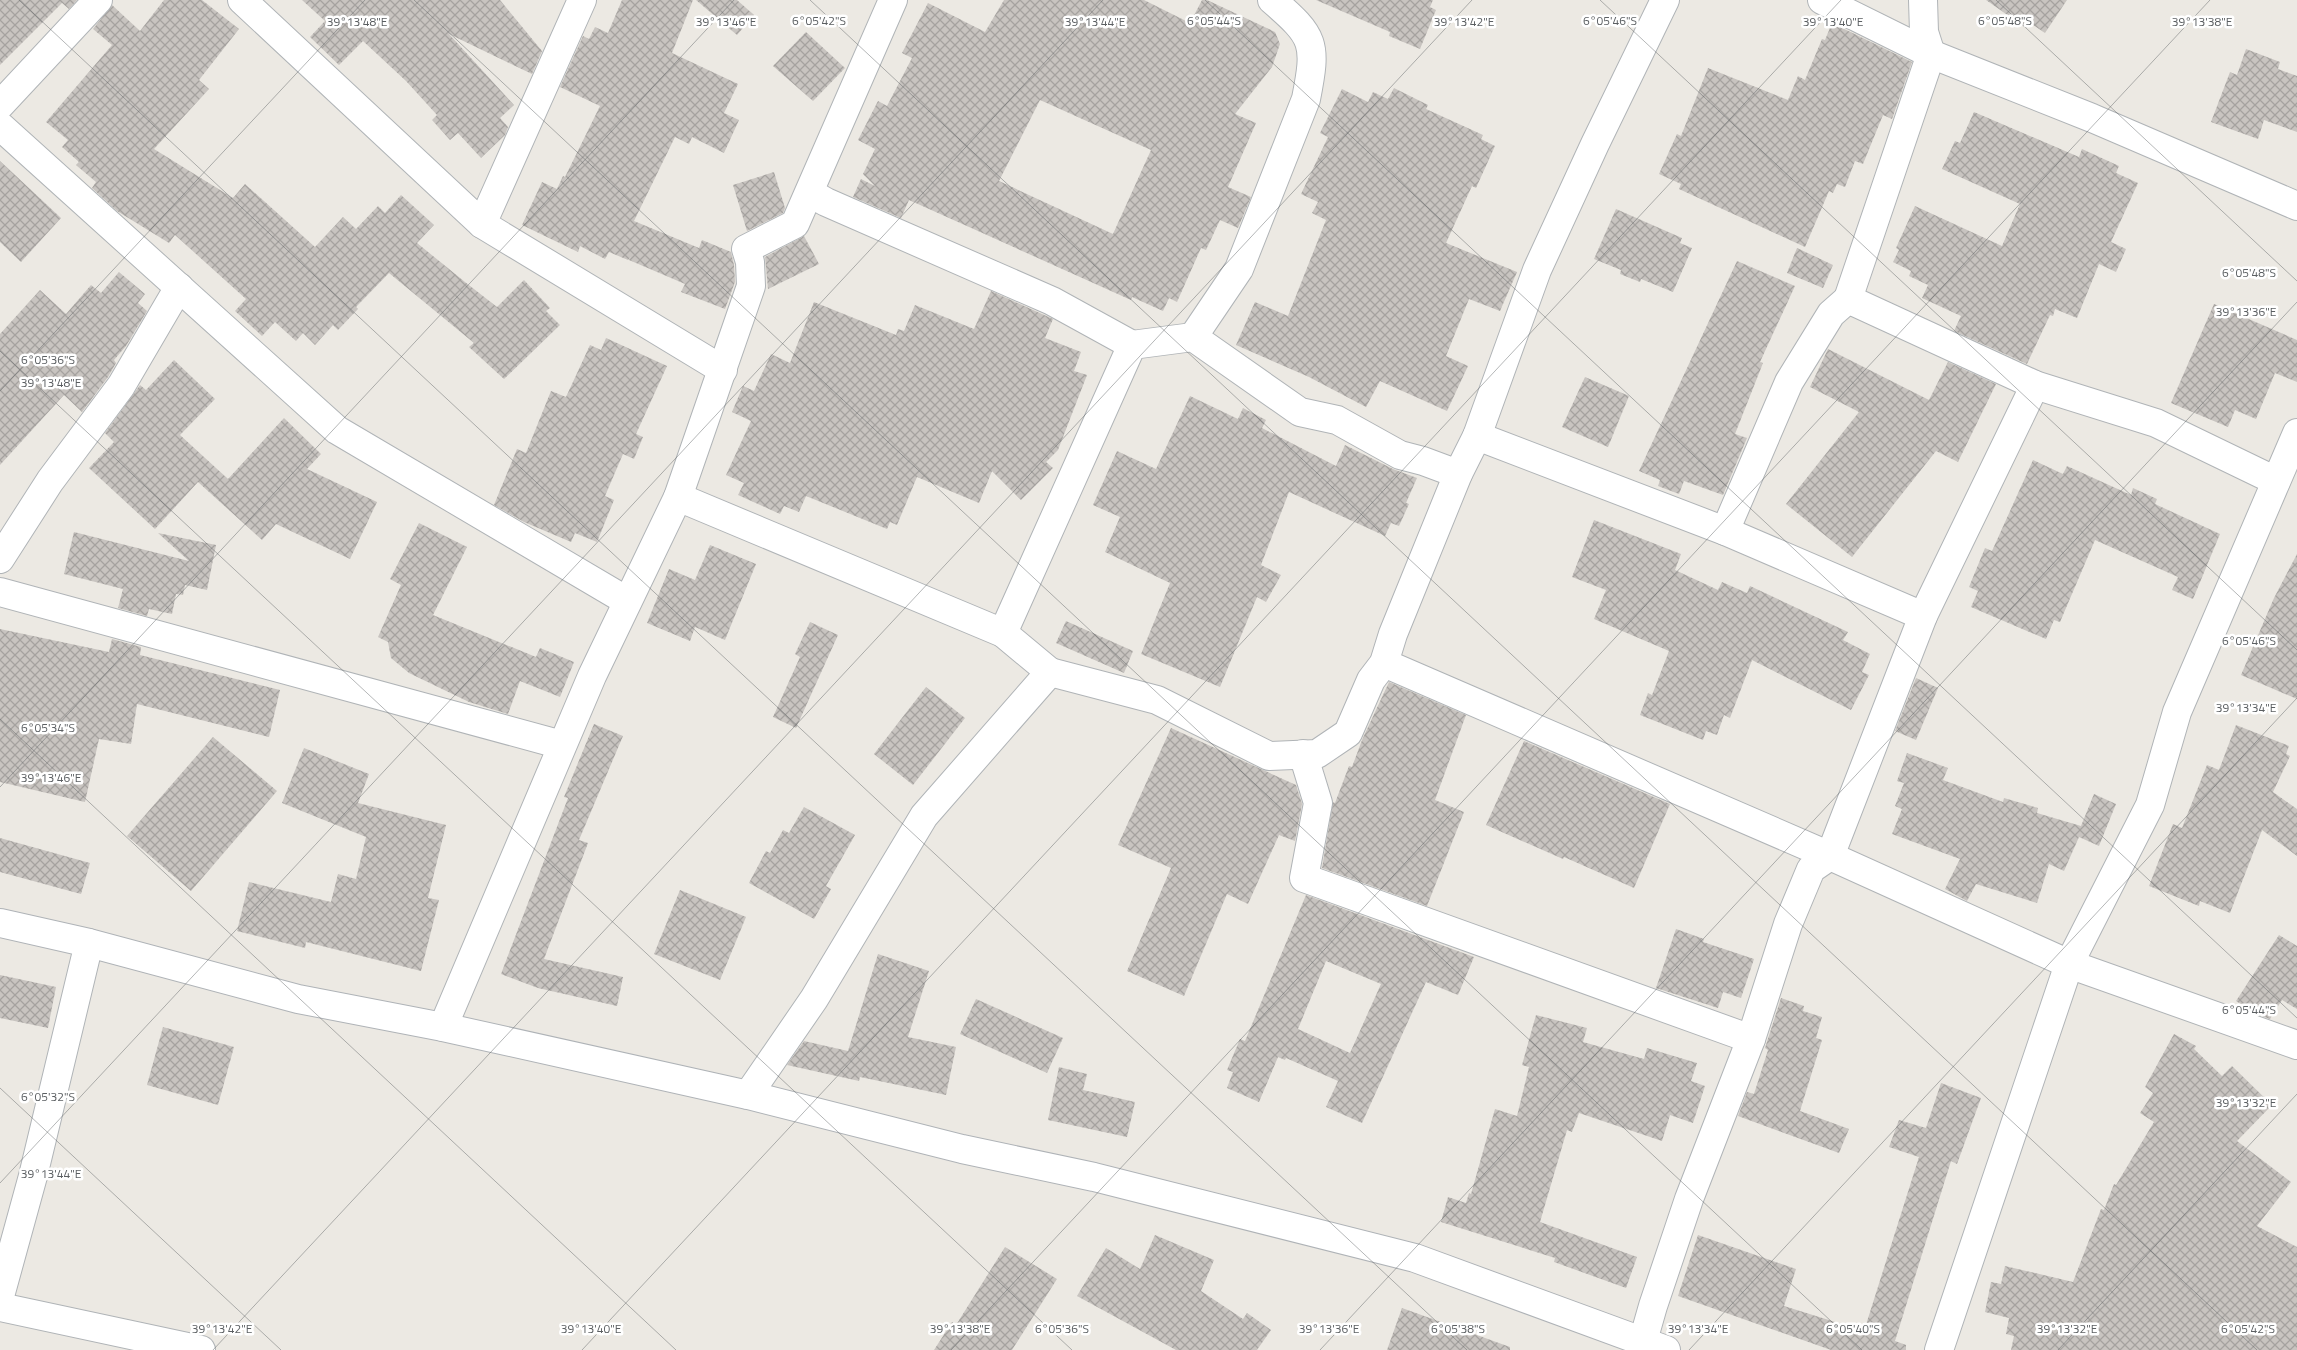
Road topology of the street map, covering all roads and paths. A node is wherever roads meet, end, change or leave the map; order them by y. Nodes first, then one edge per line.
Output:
1 (98, 0) edge
2 (242, 0) edge
3 (582, 0) edge
4 (893, 0) edge
5 (1272, 0) edge
6 (1665, 0) edge
7 (1822, 0) edge
8 (1923, 0) edge
9 (1931, 54) junction
10 (0, 105) edge
11 (0, 126) edge
12 (810, 193) junction
13 (2297, 206) edge
14 (482, 224) junction
15 (179, 287) junction
16 (1848, 299) junction
17 (1193, 337) junction
18 (1132, 345) junction
19 (723, 370) junction
20 (2035, 385) junction
21 (2297, 433) edge
22 (1477, 436) junction
23 (1458, 474) junction
24 (2276, 482) junction
25 (678, 497) junction
26 (1725, 531) junction
27 (0, 559) edge
28 (0, 592) edge
29 (627, 601) junction
30 (1923, 616) junction
31 (1003, 634) junction
32 (1384, 663) junction
33 (1050, 672) junction
34 (562, 745) junction
35 (1303, 754) junction
36 (1830, 856) junction
37 (0, 923) edge
38 (89, 942) junction
39 (2069, 964) junction
40 (443, 1027) junction
41 (1750, 1039) junction
42 (2297, 1044) edge
43 (748, 1095) junction
44 (7, 1247) edge
45 (0, 1296) edge
46 (0, 1307) edge
47 (1640, 1344) edge
48 (201, 1350) edge
49 (1939, 1350) edge

1 - 10 street
2 - 14 street
3 - 14 street
4 - 12 street
5 - 17 street
6 - 22 street
7 - 9 street
8 - 9 street
9 - 13 street
9 - 16 street
11 - 15 street
12 - 18 street
12 - 19 street
14 - 19 street
15 - 27 street
15 - 29 street
16 - 20 street
16 - 26 street
17 - 18 street
17 - 23 street
18 - 31 street
19 - 25 street
20 - 24 street
20 - 30 street
21 - 24 street
22 - 23 street
22 - 26 street
23 - 32 street
24 - 39 street
25 - 29 street
25 - 31 street
26 - 30 street
28 - 34 street
29 - 34 street
30 - 36 street
31 - 33 street
32 - 35 street
32 - 36 street
33 - 35 street
33 - 43 street
34 - 40 street
35 - 41 street
36 - 39 street
36 - 41 street
37 - 38 street
38 - 40 street
38 - 44 street
39 - 42 street
39 - 49 street
40 - 43 street
41 - 47 street
43 - 47 street
44 - 45 street
46 - 48 street

